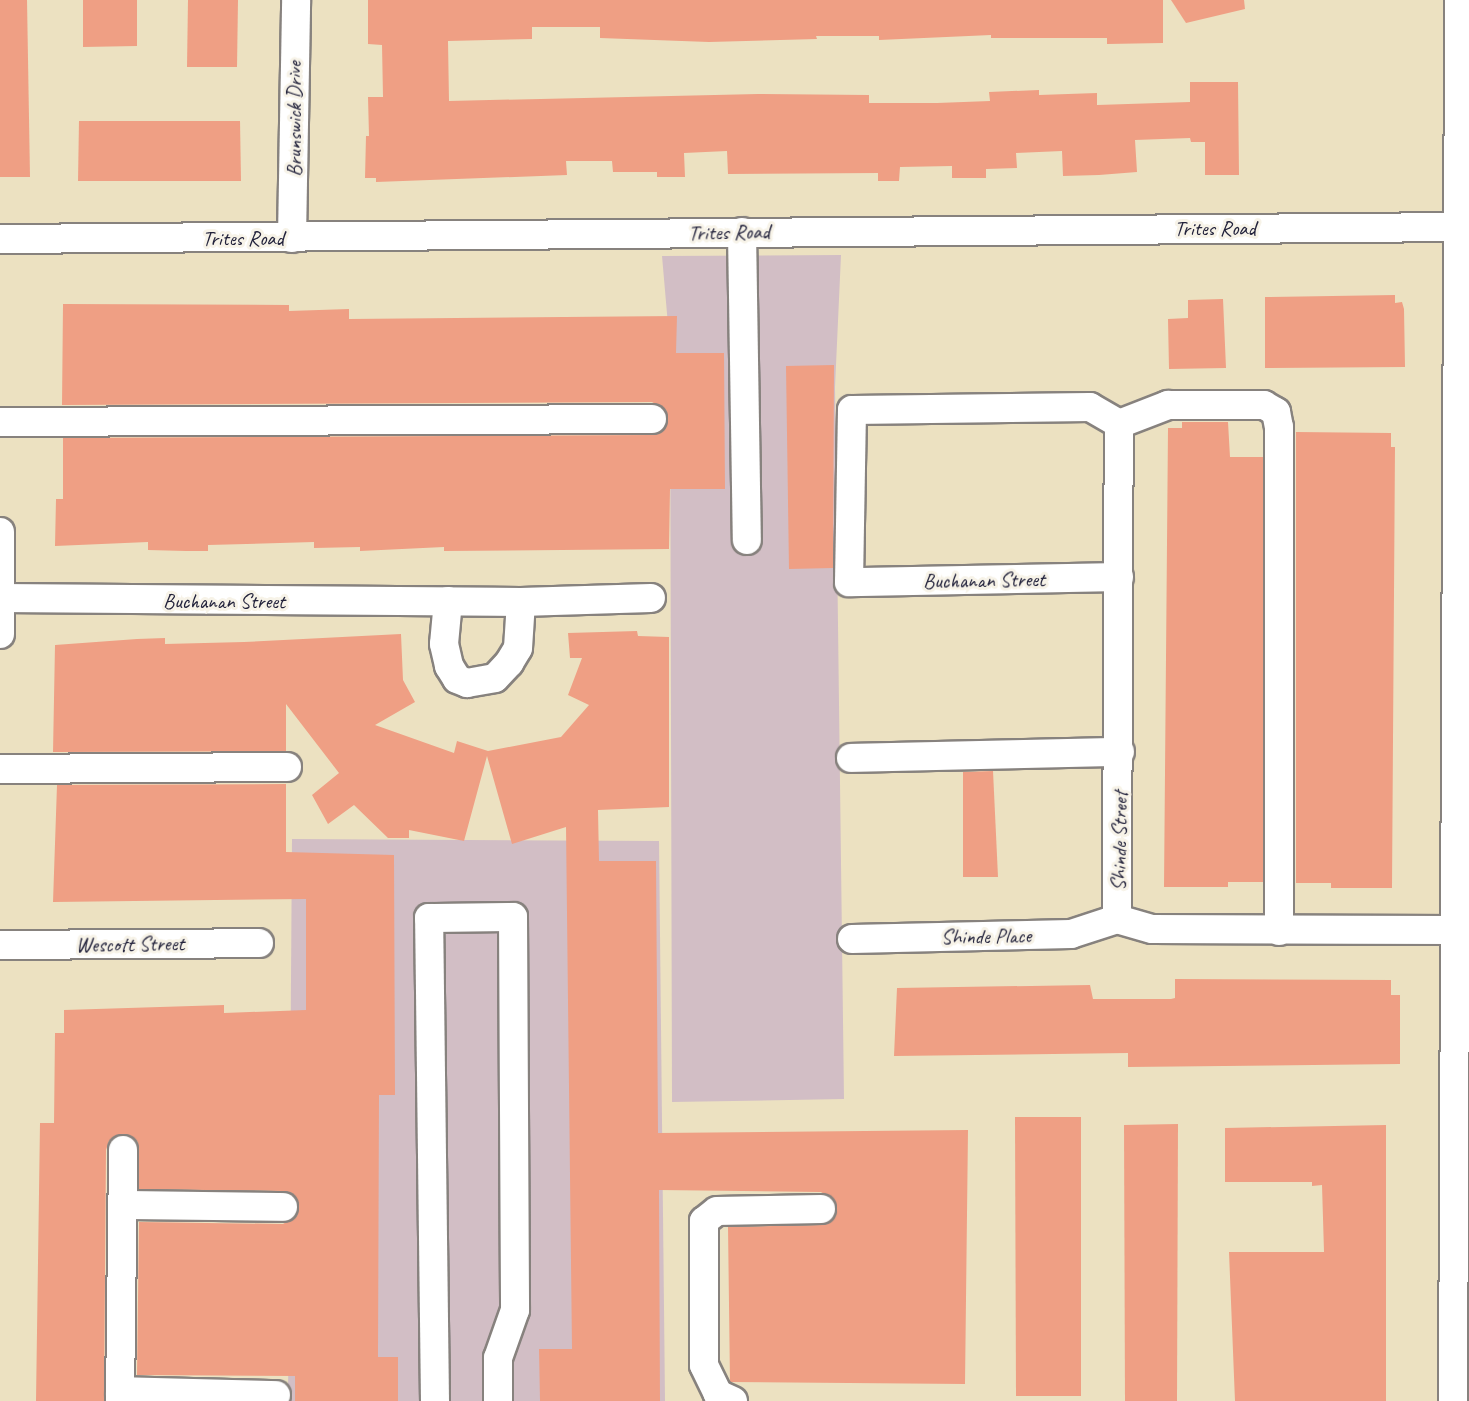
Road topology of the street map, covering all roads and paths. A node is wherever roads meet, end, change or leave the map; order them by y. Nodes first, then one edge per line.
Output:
1 (296, 0) edge
2 (1459, 0) edge
3 (1458, 227) junction
4 (742, 232) junction
5 (292, 238) junction
6 (0, 239) edge
7 (652, 419) dead end
8 (0, 422) edge
9 (1119, 424) junction
10 (0, 532) edge
11 (747, 540) dead end
12 (1119, 577) junction
13 (0, 598) edge
14 (651, 598) dead end
15 (448, 601) junction
16 (521, 602) junction
17 (0, 634) edge
18 (1120, 752) junction
19 (851, 758) dead end
20 (287, 767) dead end
21 (0, 769) edge
22 (1117, 919) junction
23 (1455, 930) junction
24 (1279, 931) junction
25 (852, 939) dead end
26 (259, 943) dead end
27 (0, 945) edge
28 (123, 1150) dead end
29 (123, 1205) junction
30 (283, 1207) dead end
31 (821, 1209) dead end
32 (276, 1395) dead end
33 (120, 1396) edge
34 (435, 1401) edge
35 (498, 1401) edge
36 (733, 1401) edge
37 (1453, 1401) edge

1 - 5 street, Brunswick Drive
2 - 3 street
3 - 4 street, Trites Road
3 - 23 street
4 - 5 street, Trites Road
4 - 11 street
5 - 6 street, Trites Road
7 - 8 street
9 - 12 street, Shinde Street
9 - 12 street, Buchanan Street
9 - 24 street
10 - 13 street
12 - 18 street, Shinde Street
13 - 15 street, Buchanan Street
13 - 17 street
14 - 16 street, Buchanan Street
15 - 16 street, Buchanan Street
15 - 16 street
18 - 19 street
18 - 22 street, Shinde Street
20 - 21 street
22 - 24 street, Shinde Street
22 - 25 street, Shinde Place
23 - 24 street, Shinde Street
23 - 37 street
26 - 27 street, Wescott Street
28 - 29 street
29 - 30 street
29 - 33 street
31 - 36 street
32 - 33 street
34 - 35 street

